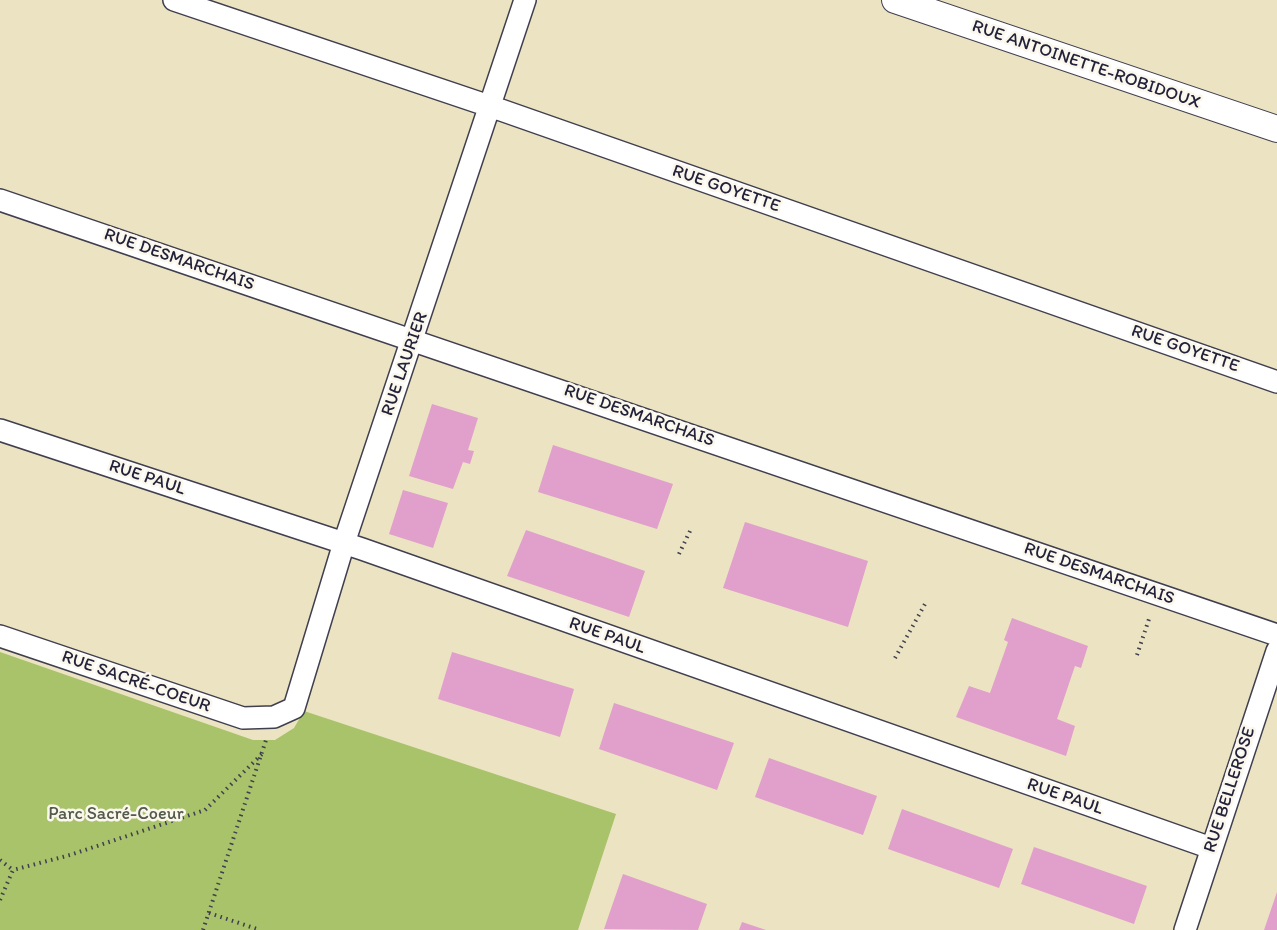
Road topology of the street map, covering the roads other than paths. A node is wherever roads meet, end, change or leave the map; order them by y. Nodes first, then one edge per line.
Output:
1 (174, 0) edge
2 (525, 0) edge
3 (895, 0) edge
4 (490, 107) junction
5 (1277, 129) edge
6 (0, 200) edge
7 (414, 339) junction
8 (1277, 382) edge
9 (0, 429) edge
10 (344, 543) junction
11 (1277, 635) edge
12 (0, 636) edge
13 (1277, 651) edge
14 (274, 717) joint
15 (1211, 848) junction
16 (1185, 930) edge

1 - 4 street, RUE GOYETTE
2 - 4 street, RUE LAURIER
3 - 5 street, RUE ANTOINETTE-ROBIDOUX
4 - 7 street, RUE LAURIER
4 - 8 street, RUE GOYETTE
6 - 7 street, RUE DESMARCHAIS
7 - 10 street, RUE LAURIER
7 - 11 street, RUE DESMARCHAIS
9 - 10 street, RUE PAUL
10 - 14 street, RUE LAURIER
10 - 15 street, RUE PAUL
12 - 14 street, RUE SACRÉ-COEUR
13 - 15 street, RUE BELLEROSE
15 - 16 street, RUE BELLEROSE

